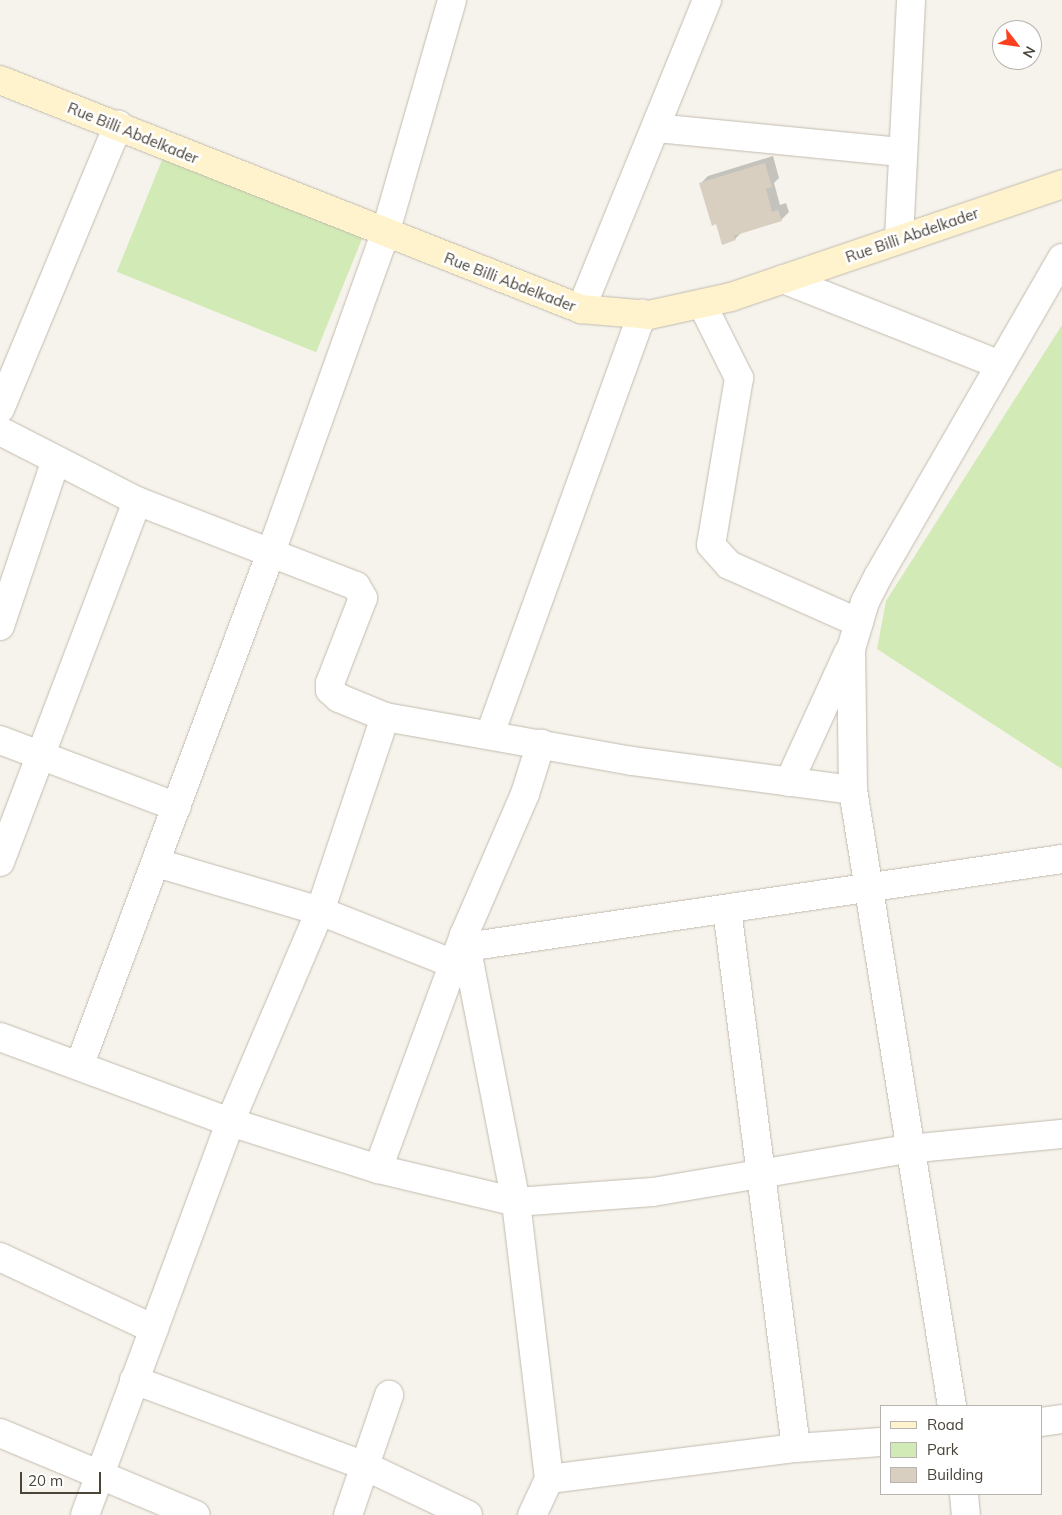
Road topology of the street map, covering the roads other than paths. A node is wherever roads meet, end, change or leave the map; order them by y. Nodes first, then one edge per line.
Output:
1 (452, 0) edge
2 (707, 0) edge
3 (911, 0) edge
4 (0, 80) edge
5 (118, 125) junction
6 (656, 128) junction
7 (902, 152) junction
8 (1062, 184) edge
9 (385, 234) junction
10 (899, 238) junction
11 (1062, 258) edge
12 (783, 279) junction
13 (702, 304) junction
14 (581, 309) junction
15 (642, 314) junction
16 (1000, 365) junction
17 (0, 409) edge
18 (0, 431) edge
19 (56, 460) junction
20 (138, 501) junction
21 (270, 555) junction
22 (0, 626) edge
23 (856, 633) junction
24 (385, 717) junction
25 (490, 734) junction
26 (0, 740) edge
27 (540, 743) junction
28 (40, 755) junction
29 (788, 782) junction
30 (853, 790) junction
31 (177, 807) junction
32 (1062, 859) edge
33 (0, 862) edge
34 (157, 863) junction
35 (868, 888) junction
36 (726, 909) junction
37 (320, 911) junction
38 (462, 949) junction
39 (0, 1038) edge
40 (80, 1064) junction
41 (230, 1122) junction
42 (1062, 1135) edge
43 (908, 1149) junction
44 (378, 1169) junction
45 (763, 1174) junction
46 (516, 1202) junction
47 (0, 1257) edge
48 (154, 1329) junction
49 (134, 1380) junction
50 (389, 1395) dead end
51 (952, 1405) edge
52 (1062, 1419) edge
53 (1042, 1422) edge
54 (0, 1433) edge
55 (880, 1442) edge
56 (796, 1448) junction
57 (365, 1466) junction
58 (100, 1475) junction
59 (550, 1479) junction
60 (964, 1495) edge
61 (85, 1515) edge
62 (196, 1515) edge
63 (348, 1515) edge
64 (468, 1515) edge
65 (532, 1515) edge
66 (966, 1515) edge

1 - 9 street
2 - 6 street
3 - 7 street
4 - 5 street, Rue Billi Abdelkader
5 - 9 street, Rue Billi Abdelkader
5 - 17 street
6 - 7 street
6 - 14 street
7 - 10 street
8 - 10 street, Rue Billi Abdelkader
9 - 14 street, Rue Billi Abdelkader
9 - 21 street
10 - 12 street, Rue Billi Abdelkader
11 - 16 street
12 - 13 street, Rue Billi Abdelkader
12 - 16 street
13 - 15 street, Rue Billi Abdelkader
13 - 23 street
14 - 15 street, Rue Billi Abdelkader
15 - 25 street
16 - 23 street
18 - 19 street
19 - 20 street
19 - 22 street
20 - 21 street
20 - 28 street
21 - 24 street
21 - 31 street
23 - 29 street
23 - 30 street
24 - 25 street
24 - 37 street
25 - 27 street
26 - 28 street
27 - 29 street
27 - 38 street
28 - 31 street
28 - 33 street
29 - 30 street
30 - 35 street
31 - 34 street
32 - 35 street
34 - 37 street
34 - 40 street
35 - 36 street
35 - 43 street
36 - 38 street
36 - 45 street
37 - 38 street
37 - 41 street
38 - 44 street
38 - 46 street
39 - 40 street
40 - 41 street
41 - 44 street
41 - 48 street
42 - 43 street
43 - 45 street
43 - 51 street
44 - 46 street
45 - 46 street
45 - 56 street
46 - 59 street
47 - 48 street
48 - 49 street
49 - 57 street
49 - 58 street
50 - 57 street
52 - 53 street
54 - 58 street
55 - 56 street
56 - 59 street
57 - 63 street
57 - 64 street
58 - 61 street
58 - 62 street
59 - 65 street
60 - 66 street

